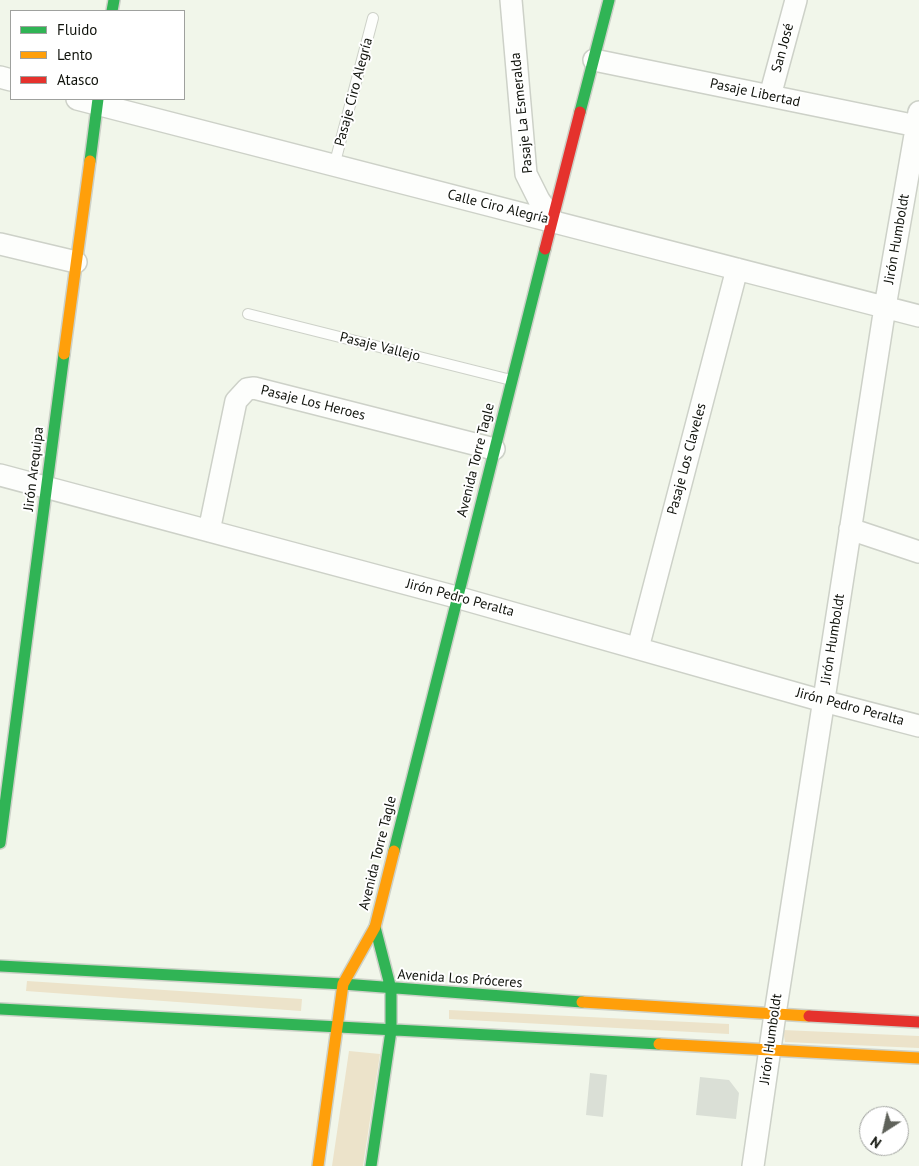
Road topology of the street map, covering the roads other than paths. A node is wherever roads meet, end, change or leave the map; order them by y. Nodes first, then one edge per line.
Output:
1 (511, 0) edge
2 (610, 0) edge
3 (796, 0) edge
4 (373, 18) dead end
5 (594, 60) junction
6 (770, 96) junction
7 (91, 101) edge
8 (918, 119) edge
9 (334, 166) junction
10 (553, 220) junction
11 (0, 244) edge
12 (76, 262) junction
13 (737, 269) junction
14 (884, 307) junction
15 (248, 314) dead end
16 (919, 316) edge
17 (512, 380) junction
18 (494, 449) junction
19 (0, 475) edge
20 (47, 488) junction
21 (850, 529) junction
22 (209, 531) junction
23 (919, 552) edge
24 (456, 597) junction
25 (638, 648) junction
26 (823, 701) junction
27 (919, 726) edge
28 (0, 843) edge
29 (375, 928) junction
30 (0, 966) edge
31 (343, 984) junction
32 (391, 989) junction
33 (0, 1009) edge
34 (775, 1014) junction
35 (919, 1022) edge
36 (336, 1027) junction
37 (391, 1031) junction
38 (769, 1051) junction
39 (919, 1058) edge
40 (318, 1166) edge
41 (370, 1166) edge
42 (753, 1166) edge

1 - 10 street, Pasaje La Esmeralda
2 - 5 street, Avenida Torre Tagle
3 - 6 street, San José
4 - 9 lane, Pasaje Ciro Alegría
5 - 6 street, Pasaje Libertad
5 - 10 street, Avenida Torre Tagle
6 - 8 street, Pasaje Libertad
7 - 9 street, Calle Ciro Alegría
7 - 12 street, Jirón Arequipa
8 - 14 street, Jirón Humboldt
9 - 10 street, Calle Ciro Alegría
10 - 13 street, Calle Ciro Alegría
10 - 17 street, Avenida Torre Tagle
11 - 12 street
12 - 20 street, Jirón Arequipa
13 - 14 street, Calle Ciro Alegría
13 - 25 street, Pasaje Los Claveles
14 - 16 street, Calle Ciro Alegría
14 - 21 street, Jirón Humboldt
15 - 17 lane, Pasaje Vallejo
17 - 18 street, Avenida Torre Tagle
18 - 22 street, Pasaje Los Heroes
18 - 24 street, Avenida Torre Tagle
19 - 20 street, Jirón Pedro Peralta
20 - 22 street, Jirón Pedro Peralta
20 - 28 street, Jirón Arequipa
21 - 23 street
21 - 26 street, Jirón Humboldt
22 - 24 street, Jirón Pedro Peralta
24 - 25 street, Jirón Pedro Peralta
24 - 29 street, Avenida Torre Tagle
25 - 26 street, Jirón Pedro Peralta
26 - 27 street, Jirón Pedro Peralta
26 - 34 street, Jirón Humboldt
29 - 31 street, Avenida Torre Tagle
29 - 32 street, Avenida Torre Tagle
30 - 31 street, Avenida Los Próceres
31 - 32 street, Avenida Los Próceres
31 - 36 street, Avenida Torre Tagle
32 - 34 street, Avenida Los Próceres
32 - 37 street, Avenida Torre Tagle
33 - 36 street
34 - 35 street, Avenida Los Próceres
34 - 38 street, Jirón Humboldt
36 - 37 street
36 - 40 street, Avenida Torre Tagle
37 - 38 street
37 - 41 street, Avenida Torre Tagle
38 - 39 street
38 - 42 street, Jirón Humboldt

